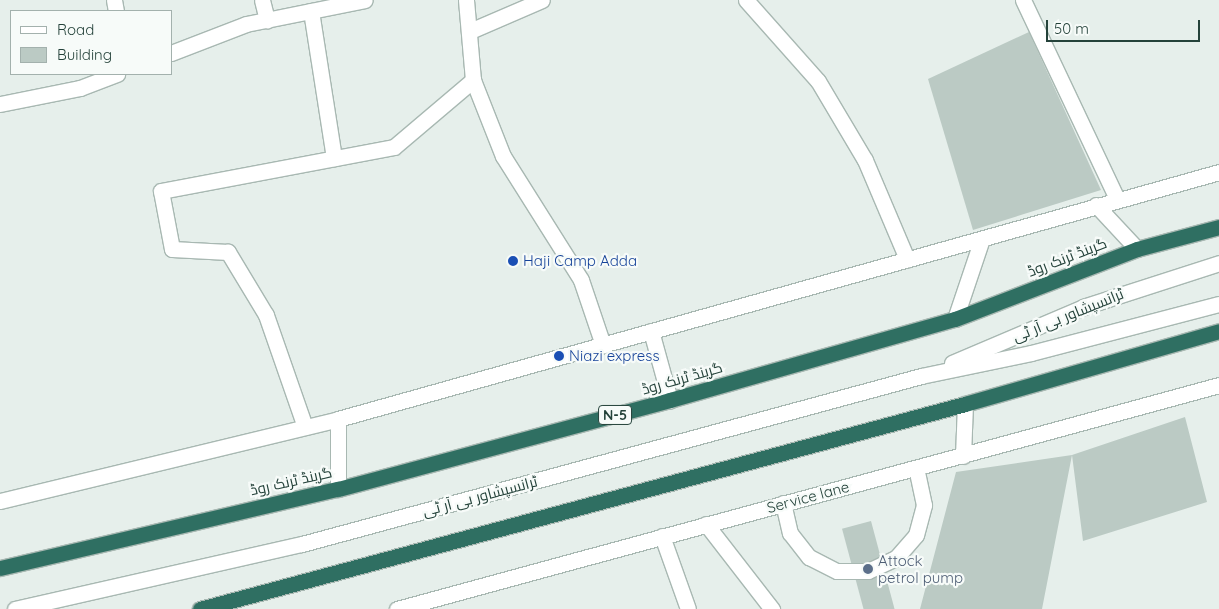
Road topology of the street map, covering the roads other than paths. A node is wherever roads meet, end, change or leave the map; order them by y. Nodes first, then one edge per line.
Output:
1 (262, 0) edge
2 (366, 0) edge
3 (466, 0) edge
4 (542, 0) edge
5 (746, 0) edge
6 (1023, 0) edge
7 (311, 11) junction
8 (267, 20) junction
9 (470, 31) junction
10 (172, 53) edge
11 (114, 75) edge
12 (474, 80) junction
13 (0, 104) edge
14 (334, 158) junction
15 (1219, 172) edge
16 (1117, 199) junction
17 (1096, 205) junction
18 (1219, 227) edge
19 (982, 239) junction
20 (1138, 249) junction
21 (907, 259) junction
22 (1219, 263) edge
23 (1219, 304) edge
24 (955, 319) junction
25 (651, 331) junction
26 (1219, 331) edge
27 (603, 345) junction
28 (921, 376) junction
29 (1219, 385) edge
30 (670, 400) junction
31 (965, 404) junction
32 (338, 419) junction
33 (305, 427) junction
34 (963, 456) junction
35 (916, 468) junction
36 (338, 488) junction
37 (0, 501) edge
38 (783, 503) junction
39 (706, 524) junction
40 (662, 536) junction
41 (0, 568) edge
42 (30, 607) edge
43 (15, 609) edge
44 (200, 609) edge
45 (397, 609) edge
46 (688, 609) edge
47 (772, 609) edge

1 - 8 street
2 - 7 street
3 - 9 street
4 - 9 street
5 - 21 street
6 - 16 street
7 - 8 street
7 - 14 street
8 - 10 street
9 - 12 street
11 - 13 street
12 - 14 street
12 - 27 street
14 - 33 street
15 - 16 street
16 - 17 street
17 - 19 street
17 - 20 street
18 - 20 highway, گرینڈ ٹرنک روڈ / N-5
19 - 21 street
19 - 24 street
20 - 24 highway, گرینڈ ٹرنک روڈ / N-5
21 - 25 street
22 - 28 street, ٹرانسپشاور بی آر ٹی
23 - 28 street, ٹرانسپشاور بی آر ٹی
24 - 30 highway, گرینڈ ٹرنک روڈ / N-5
25 - 27 street
25 - 30 street
26 - 31 highway
27 - 32 street
28 - 42 street, ٹرانسپشاور بی آر ٹی
29 - 34 street, Service lane
30 - 36 highway, گرینڈ ٹرنک روڈ / N-5
31 - 34 street
31 - 44 highway
32 - 33 street
32 - 36 street
33 - 37 street
34 - 35 street, Service lane
35 - 38 street, Service lane
35 - 38 street
36 - 41 highway, گرینڈ ٹرنک روڈ / N-5
38 - 39 street, Service lane
39 - 40 street, Service lane
39 - 47 street
40 - 45 street, Service lane
40 - 46 street
42 - 43 street, ٹرانسپشاور بی آر ٹی

